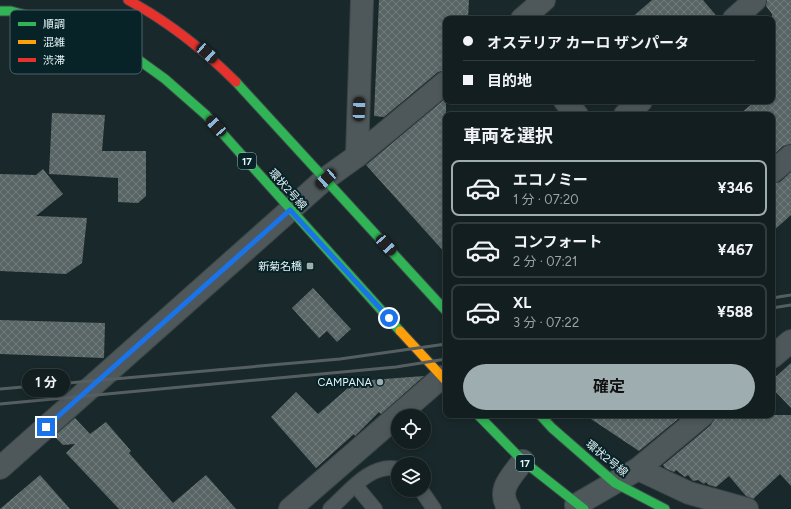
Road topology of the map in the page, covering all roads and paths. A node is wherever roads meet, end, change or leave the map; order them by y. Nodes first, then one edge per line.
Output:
1 (128, 0) edge
2 (362, 0) edge
3 (544, 0) edge
4 (756, 0) edge
5 (525, 16) edge
6 (737, 16) edge
7 (142, 63) edge
8 (443, 84) edge
9 (568, 104) edge
10 (638, 104) edge
11 (574, 112) edge
12 (628, 112) edge
13 (357, 156) junction
14 (791, 156) edge
15 (775, 169) edge
16 (326, 179) junction
17 (290, 210) junction
18 (443, 308) edge
19 (443, 378) edge
20 (443, 380) edge
21 (481, 418) edge
22 (543, 418) edge
23 (699, 418) edge
24 (523, 461) junction
25 (0, 468) edge
26 (391, 468) edge
27 (638, 469) junction
28 (616, 483) junction
29 (356, 486) junction
30 (426, 497) edge
31 (579, 508) edge
32 (290, 509) edge
33 (330, 509) edge
34 (375, 509) edge
35 (434, 509) edge
36 (509, 509) edge
37 (665, 509) edge
38 (746, 509) edge

1 - 16 main road
2 - 13 street
3 - 5 street
4 - 6 street
7 - 17 main road, 環状2号線 / 17
8 - 13 street
9 - 11 street
10 - 12 street
13 - 16 street
14 - 15 street
16 - 17 street
16 - 18 main road
17 - 19 main road, 環状2号線 / 17
17 - 25 street
20 - 32 street
21 - 24 main road, 17
22 - 28 main road, 環状2号線
23 - 27 street
24 - 31 main road, 17
24 - 36 street
26 - 29 lane
27 - 28 street
27 - 38 street
28 - 31 street
28 - 37 main road, 環状2号線
29 - 33 lane
29 - 34 lane
30 - 35 lane

